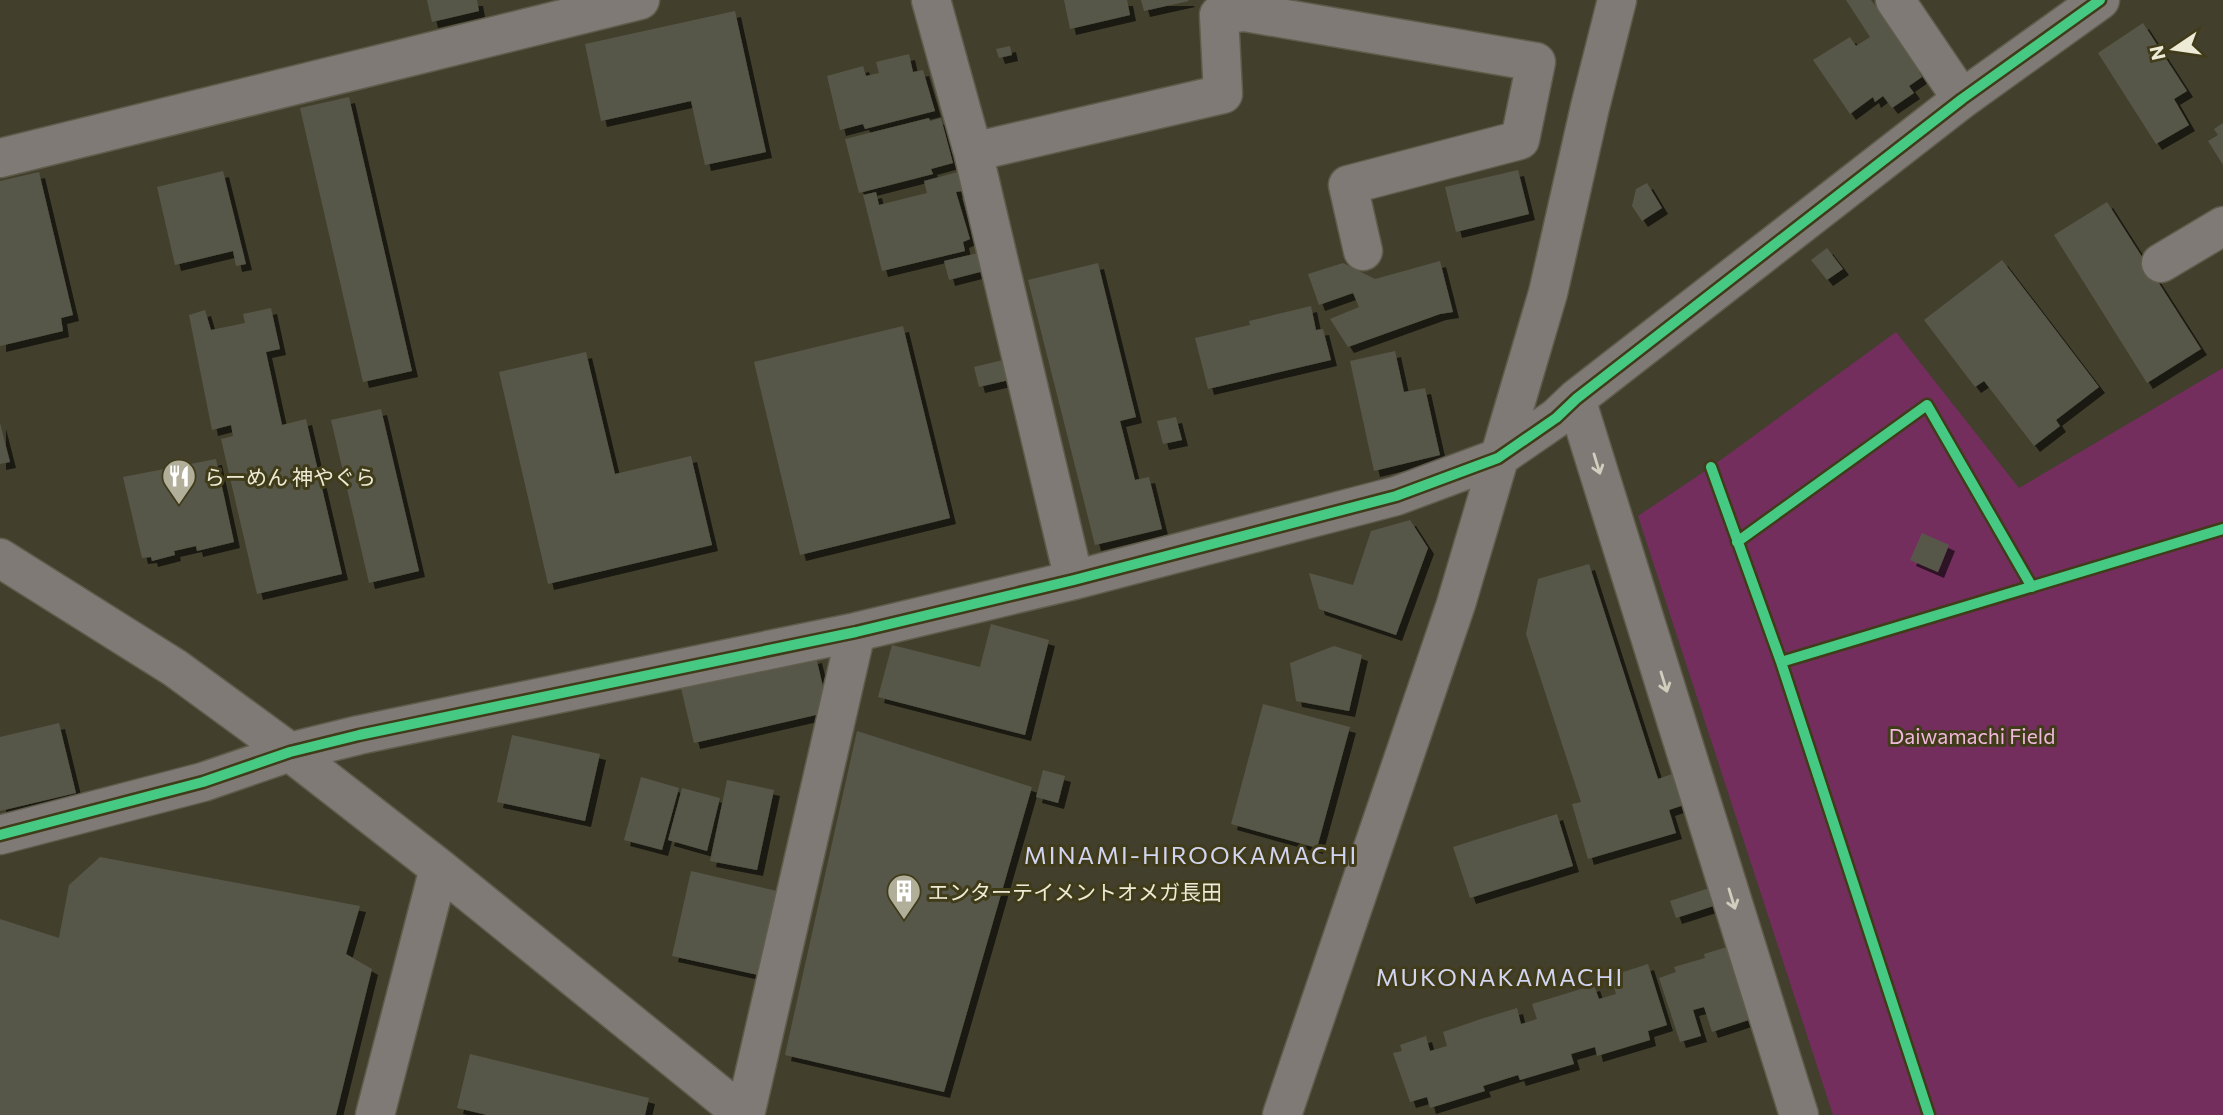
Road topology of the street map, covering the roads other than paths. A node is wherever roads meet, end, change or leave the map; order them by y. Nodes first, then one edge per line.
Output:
1 (640, 0) edge
2 (931, 0) edge
3 (1617, 0) edge
4 (1895, 0) edge
5 (2100, 0) edge
6 (1245, 6) edge
7 (1962, 99) junction
8 (1528, 102) junction
9 (1590, 107) junction
10 (973, 152) junction
11 (0, 158) edge
12 (2223, 226) edge
13 (1363, 251) dead end
14 (2161, 263) dead end
15 (1576, 399) junction
16 (1498, 458) junction
17 (0, 558) edge
18 (1074, 580) junction
19 (856, 632) junction
20 (290, 752) junction
21 (0, 835) edge
22 (439, 868) junction
23 (375, 1115) edge
24 (744, 1115) edge
25 (1282, 1115) edge
26 (1799, 1115) edge

1 - 11 street
2 - 10 street
3 - 9 street
4 - 7 street
5 - 7 street
6 - 8 street
6 - 10 street
7 - 15 street
8 - 9 street
8 - 13 street
9 - 16 street
10 - 18 street
12 - 14 street
15 - 16 street
15 -> 26 street
16 - 18 street
16 - 25 street
17 - 20 street
18 - 19 street
19 - 20 street
19 - 24 street
20 - 21 street
20 - 22 street
22 - 23 street
22 - 24 street

